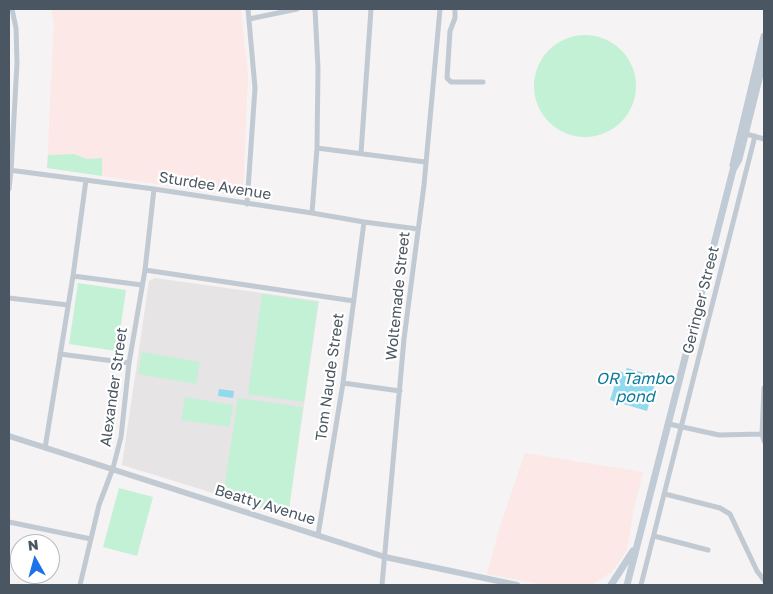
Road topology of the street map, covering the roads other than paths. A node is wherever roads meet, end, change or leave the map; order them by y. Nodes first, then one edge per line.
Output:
1 (12, 9) edge
2 (248, 9) edge
3 (297, 9) edge
4 (315, 9) edge
5 (371, 9) edge
6 (440, 9) edge
7 (456, 9) edge
8 (249, 19) junction
9 (764, 36) edge
10 (764, 59) edge
11 (761, 68) edge
12 (483, 82) dead end
13 (743, 133) junction
14 (756, 136) junction
15 (764, 139) edge
16 (318, 148) junction
17 (360, 153) junction
18 (426, 162) junction
19 (10, 170) edge
20 (86, 180) junction
21 (154, 189) junction
22 (9, 190) edge
23 (247, 204) junction
24 (312, 213) junction
25 (364, 222) junction
26 (418, 229) junction
27 (145, 270) junction
28 (73, 276) junction
29 (142, 286) junction
30 (9, 298) edge
31 (354, 301) junction
32 (68, 305) junction
33 (60, 354) junction
34 (129, 363) junction
35 (343, 383) junction
36 (764, 388) edge
37 (400, 391) junction
38 (669, 424) junction
39 (682, 427) junction
40 (762, 434) junction
41 (9, 436) edge
42 (764, 441) edge
43 (45, 448) junction
44 (113, 468) junction
45 (665, 494) junction
46 (9, 522) edge
47 (318, 535) junction
48 (654, 536) junction
49 (91, 539) junction
50 (638, 544) junction
51 (708, 550) dead end
52 (385, 557) junction
53 (764, 580) edge
54 (80, 585) edge
55 (382, 585) edge
56 (517, 585) edge
57 (611, 585) edge
58 (627, 585) edge
59 (641, 585) edge

1 - 19 street
2 - 8 street
3 - 8 street
4 - 16 street
5 - 17 street
6 - 18 street, Woltemade Street
7 - 12 street
8 - 23 street
9 - 11 main road
10 - 11 main road
11 - 13 main road
13 - 14 street
13 - 38 main road
14 - 15 street
14 - 39 street, Geringer Street
16 - 17 street
16 - 24 street
17 - 18 street
18 - 26 street, Woltemade Street
19 - 20 street, Sturdee Avenue
19 - 22 street
20 - 21 street, Sturdee Avenue
20 - 28 street
21 - 23 street, Sturdee Avenue
21 - 27 street, Alexander Street
23 - 24 street, Sturdee Avenue
24 - 25 street, Sturdee Avenue
25 - 26 street, Sturdee Avenue
25 - 31 street, Tom Naude Street
26 - 37 street, Woltemade Street
27 - 29 street, Alexander Street
27 - 31 street
28 - 29 street
28 - 32 street
29 - 34 street, Alexander Street
30 - 32 street
31 - 35 street, Tom Naude Street
32 - 33 street
33 - 34 street
33 - 43 street
34 - 44 street, Alexander Street
35 - 37 street
35 - 47 street, Tom Naude Street
36 - 40 street
37 - 52 street, Woltemade Street
38 - 39 street
38 - 50 main road
39 - 40 street
39 - 45 street, Geringer Street
40 - 42 street
41 - 43 street, Beatty Avenue
43 - 44 street, Beatty Avenue
44 - 47 street, Beatty Avenue
44 - 49 street, Alexander Street
45 - 48 street, Geringer Street
45 - 53 street
46 - 49 street
47 - 52 street, Beatty Avenue
48 - 51 street
48 - 59 street, Geringer Street
49 - 54 street, Alexander Street
50 - 57 main road
50 - 58 main road
52 - 55 street, Woltemade Street
52 - 56 street, Beatty Avenue

